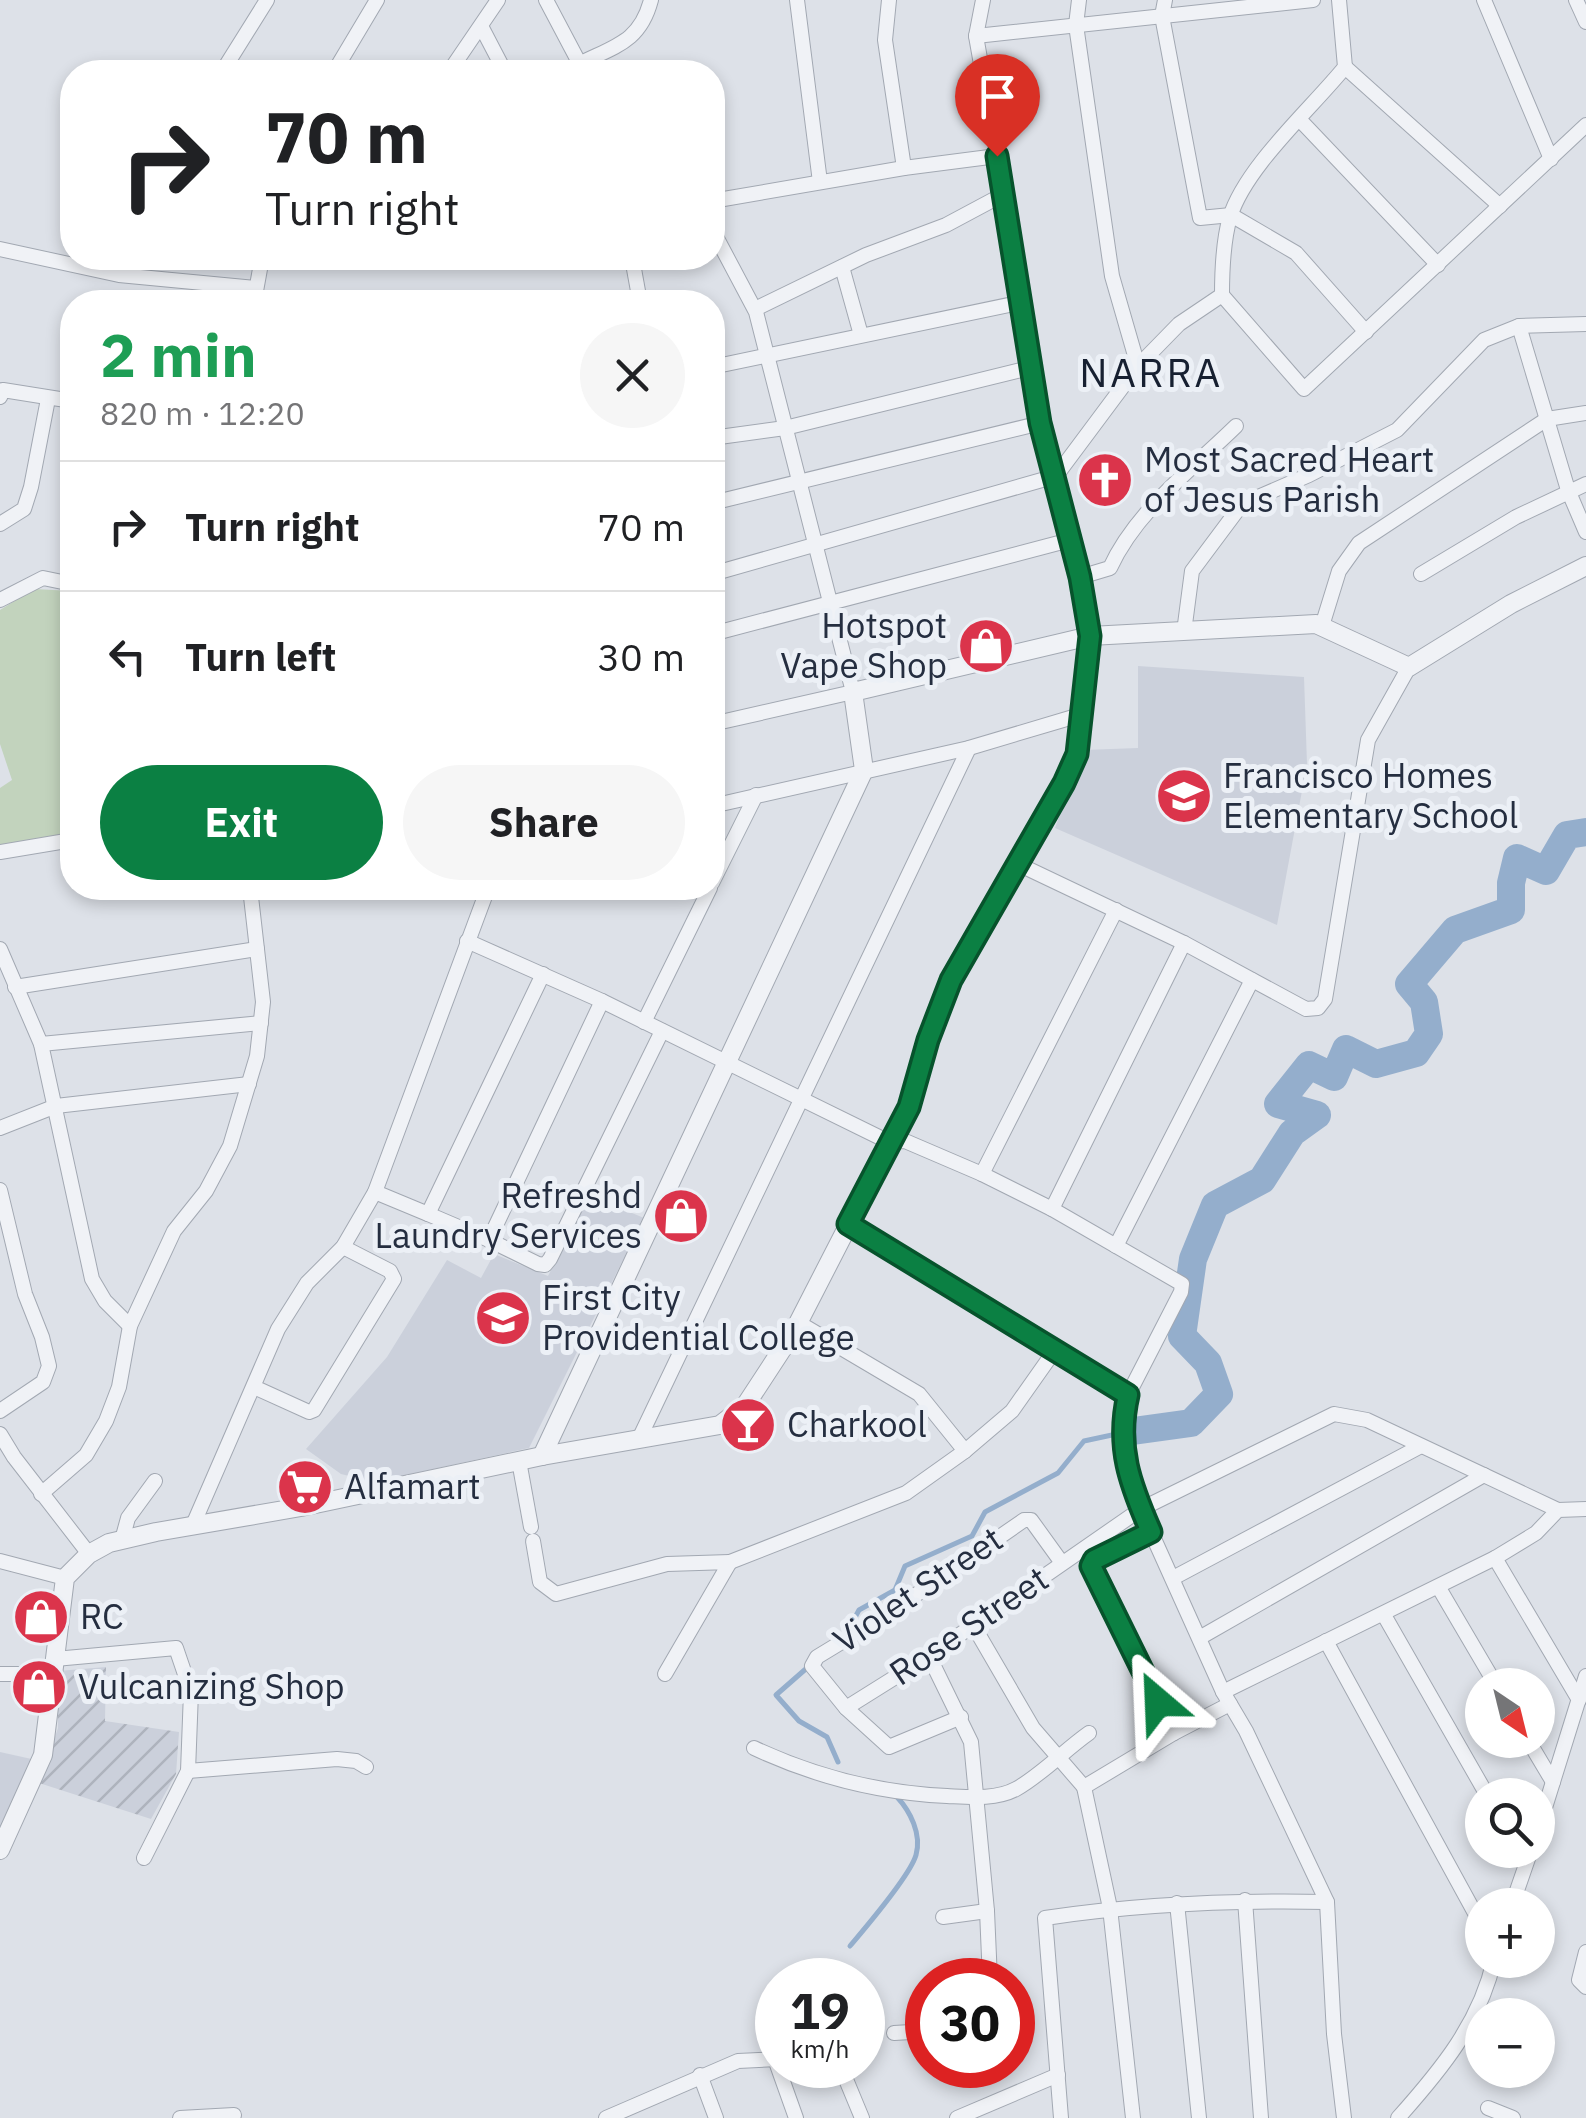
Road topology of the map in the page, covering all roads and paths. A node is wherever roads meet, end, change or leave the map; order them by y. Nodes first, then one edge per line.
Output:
1 (266, 0) edge
2 (377, 0) edge
3 (498, 0) edge
4 (546, 0) edge
5 (651, 0) edge
6 (797, 0) edge
7 (889, 0) edge
8 (983, 0) edge
9 (1079, 0) edge
10 (1313, 0) edge
11 (1339, 0) edge
12 (1484, 0) edge
13 (1576, 0) edge
14 (1164, 8) edge
15 (1586, 22) edge
16 (1076, 25) junction
17 (481, 26) junction
18 (976, 36) junction
19 (229, 60) edge
20 (341, 60) edge
21 (457, 60) edge
22 (499, 60) edge
23 (578, 60) edge
24 (595, 60) edge
25 (1345, 66) junction
26 (1300, 120) junction
27 (1586, 125) edge
28 (997, 156) junction
29 (1551, 159) junction
30 (904, 168) junction
31 (820, 182) junction
32 (1004, 194) junction
33 (725, 199) edge
34 (1500, 206) junction
35 (1231, 216) junction
36 (0, 249) edge
37 (725, 252) edge
38 (60, 262) edge
39 (1438, 265) junction
40 (842, 268) junction
41 (96, 270) edge
42 (221, 290) edge
43 (1222, 295) junction
44 (1023, 302) junction
45 (755, 309) junction
46 (1586, 324) edge
47 (1519, 326) junction
48 (1366, 332) junction
49 (860, 335) junction
50 (767, 354) junction
51 (725, 364) edge
52 (1138, 366) junction
53 (1033, 367) junction
54 (1, 392) edge
55 (48, 399) junction
56 (60, 400) edge
57 (1586, 413) edge
58 (1547, 419) junction
59 (1040, 423) junction
60 (1236, 426) dead end
61 (784, 428) junction
62 (725, 436) edge
63 (1056, 476) junction
64 (800, 482) junction
65 (1586, 484) edge
66 (1568, 490) junction
67 (725, 499) edge
68 (0, 524) edge
69 (1586, 532) edge
70 (1070, 540) junction
71 (816, 546) junction
72 (1586, 566) edge
73 (725, 570) edge
74 (1420, 574) dead end
75 (1080, 577) junction
76 (60, 582) edge
77 (0, 600) edge
78 (831, 604) junction
79 (1322, 626) junction
80 (725, 631) edge
81 (1184, 632) junction
82 (1090, 636) junction
83 (1409, 666) junction
84 (853, 692) junction
85 (1080, 714) junction
86 (725, 721) edge
87 (969, 748) junction
88 (864, 770) junction
89 (756, 795) junction
90 (725, 803) edge
91 (60, 842) edge
92 (0, 852) edge
93 (725, 859) edge
94 (1018, 864) junction
95 (251, 900) edge
96 (483, 900) edge
97 (705, 900) edge
98 (1116, 910) junction
99 (467, 941) junction
100 (1184, 944) junction
101 (0, 949) edge
102 (256, 949) junction
103 (543, 974) junction
104 (1252, 980) junction
105 (15, 987) junction
106 (602, 1001) junction
107 (644, 1022) junction
108 (261, 1023) junction
109 (662, 1031) junction
110 (41, 1044) junction
111 (727, 1063) junction
112 (250, 1084) junction
113 (802, 1099) junction
114 (56, 1106) junction
115 (0, 1128) edge
116 (889, 1142) junction
117 (982, 1174) junction
118 (0, 1190) edge
119 (375, 1192) junction
120 (1052, 1209) junction
121 (428, 1214) junction
122 (848, 1224) junction
123 (489, 1240) junction
124 (1116, 1246) junction
125 (342, 1247) junction
126 (799, 1323) junction
127 (130, 1326) junction
128 (1055, 1350) junction
129 (254, 1387) junction
130 (1128, 1395) junction
131 (0, 1411) edge
132 (0, 1434) edge
133 (639, 1438) junction
134 (1421, 1446) junction
135 (964, 1451) junction
136 (542, 1456) junction
137 (519, 1461) junction
138 (1484, 1475) junction
139 (155, 1481) dead end
140 (41, 1494) junction
141 (1141, 1509) junction
142 (1586, 1509) edge
143 (1558, 1510) junction
144 (193, 1525) junction
145 (1151, 1532) junction
146 (122, 1540) junction
147 (89, 1554) junction
148 (1495, 1558) junction
149 (0, 1561) edge
150 (730, 1562) junction
151 (1062, 1564) junction
152 (65, 1578) junction
153 (1173, 1578) junction
154 (1439, 1588) junction
155 (1384, 1616) junction
156 (974, 1624) junction
157 (1201, 1637) junction
158 (1326, 1640) junction
159 (929, 1656) junction
160 (54, 1667) junction
161 (1486, 1668) edge
162 (0, 1674) edge
163 (665, 1674) dead end
164 (1586, 1676) edge
165 (1227, 1698) junction
166 (1579, 1700) junction
167 (846, 1708) junction
168 (961, 1716) junction
169 (1090, 1732) dead end
170 (1174, 1733) junction
171 (754, 1748) dead end
172 (1057, 1756) junction
173 (366, 1766) dead end
174 (188, 1771) junction
175 (1477, 1778) edge
176 (1554, 1778) edge
177 (1084, 1788) junction
178 (974, 1798) junction
179 (0, 1850) edge
180 (144, 1858) dead end
181 (1465, 1895) edge
182 (1245, 1900) junction
183 (1327, 1902) junction
184 (1176, 1903) junction
185 (1110, 1908) junction
186 (987, 1910) junction
187 (943, 1917) dead end
188 (1586, 1952) edge
189 (989, 1958) edge
190 (1490, 1978) edge
191 (1586, 1987) edge
192 (905, 2033) edge
193 (894, 2034) dead end
194 (755, 2061) edge
195 (1058, 2075) junction
196 (700, 2076) junction
197 (786, 2088) edge
198 (850, 2088) edge
199 (1488, 2108) dead end
200 (627, 2113) edge
201 (234, 2114) dead end
202 (180, 2118) edge
203 (606, 2118) edge
204 (716, 2118) edge
205 (796, 2118) edge
206 (862, 2118) edge
207 (957, 2118) edge
208 (1061, 2118) edge
209 (1133, 2118) edge
210 (1200, 2118) edge
211 (1261, 2118) edge
212 (1344, 2118) edge
213 (1398, 2118) edge
214 (1513, 2118) edge

1 - 19 street
2 - 20 street
3 - 17 street
4 - 23 street
5 - 24 street
6 - 31 street
7 - 30 street
8 - 18 street
9 - 16 street
10 - 14 street
11 - 25 street
12 - 29 street
13 - 15 street
14 - 16 street
14 - 35 street
16 - 18 street
16 - 52 street
17 - 21 street
17 - 22 street
18 - 28 street
25 - 26 street
25 - 34 street
26 - 35 street
26 - 39 street
27 - 29 street
28 - 30 street
28 - 32 street
29 - 34 street
30 - 31 street
31 - 33 street
32 - 40 street
32 - 44 street
34 - 39 street
35 - 43 street
35 - 48 street
36 - 38 street
37 - 45 street
39 - 48 street
40 - 45 street
40 - 49 street
41 - 42 street
43 - 48 street
43 - 52 street
44 - 49 street
44 - 53 street
45 - 50 street
46 - 47 street
47 - 58 street
47 - 81 street
49 - 50 street
50 - 51 street
50 - 61 street
52 - 63 street
53 - 59 street
53 - 61 street
54 - 55 street
55 - 56 street
55 - 68 street
57 - 58 street
58 - 66 street
58 - 79 street
59 - 63 street
59 - 64 street
60 - 75 street
61 - 62 street
61 - 64 street
63 - 70 street
63 - 71 street
64 - 67 street
64 - 71 street
65 - 66 street
66 - 69 street
66 - 74 street
70 - 75 street
70 - 78 street
71 - 73 street
71 - 78 street
72 - 83 street
75 - 82 street
76 - 77 street
78 - 80 street
78 - 84 street
79 - 81 street
79 - 83 street
81 - 82 street
82 - 84 street
82 - 85 street
83 - 104 street
84 - 86 street
84 - 88 street
85 - 87 street
85 - 94 street
87 - 88 street
87 - 113 street
88 - 89 street
88 - 111 street
89 - 90 street
89 - 93 street
91 - 92 street
94 - 98 street
94 - 116 street
95 - 102 street
96 - 99 street
97 - 107 street
98 - 100 street
98 - 117 street
99 - 103 street
99 - 119 street
100 - 104 street
100 - 120 street
101 - 105 street
102 - 105 street
102 - 108 street
103 - 106 street
103 - 121 street
104 - 124 street
105 - 110 street
106 - 107 street
106 - 123 street
107 - 109 street
108 - 110 street
108 - 112 street
109 - 111 street
109 - 123 street
110 - 114 street
111 - 113 street
111 - 136 street
112 - 114 street
112 - 127 street
113 - 116 street
113 - 133 street
114 - 115 street
114 - 127 street
116 - 117 street
116 - 122 street
117 - 120 street
118 - 131 street
119 - 121 street
119 - 125 street
120 - 124 street
121 - 123 street
122 - 126 street
122 - 128 street
124 - 130 street
125 - 129 street
125 - 129 street
126 - 133 street
126 - 135 street
127 - 140 street
128 - 130 street
128 - 135 street
129 - 144 street
130 - 141 street
132 - 140 street
133 - 136 street
134 - 138 street, Rose Street
134 - 141 street, Rose Street
134 - 153 street
135 - 150 street
136 - 137 street
137 - 144 street
137 - 150 street
138 - 143 street, Rose Street
138 - 157 street
139 - 146 street
140 - 147 street
141 - 145 street
141 - 151 street, Rose Street
142 - 143 street
143 - 148 street
144 - 146 street
145 - 153 street
145 - 170 street
146 - 147 street
147 - 152 street
148 - 154 street
148 - 166 street
149 - 152 street
150 - 163 street
151 - 156 street, Rose Street
151 - 167 street, Violet Street
152 - 160 street
153 - 157 street
154 - 155 street
154 - 161 street
155 - 158 street
155 - 175 street
156 - 159 street, Rose Street
156 - 172 street
157 - 165 street
158 - 165 street
158 - 181 street
159 - 167 street, Rose Street
159 - 168 street
160 - 162 street
160 - 174 street
160 - 179 street
164 - 166 street
165 - 170 street
165 - 183 street
166 - 176 street
167 - 168 street
168 - 178 street
169 - 172 street
170 - 177 street
171 - 178 street
172 - 177 street
172 - 178 street
173 - 174 street
174 - 180 street
177 - 185 street
178 - 186 street
182 - 183 street
182 - 184 street
182 - 211 street
183 - 212 street
184 - 185 street
184 - 210 street
185 - 195 street
185 - 209 street
186 - 187 street
186 - 189 street
188 - 191 street
190 - 213 street
192 - 193 street
194 - 196 street
195 - 207 street
195 - 208 street
196 - 200 street
196 - 204 street
197 - 205 street
198 - 206 street
199 - 214 street
200 - 203 street
201 - 202 street

